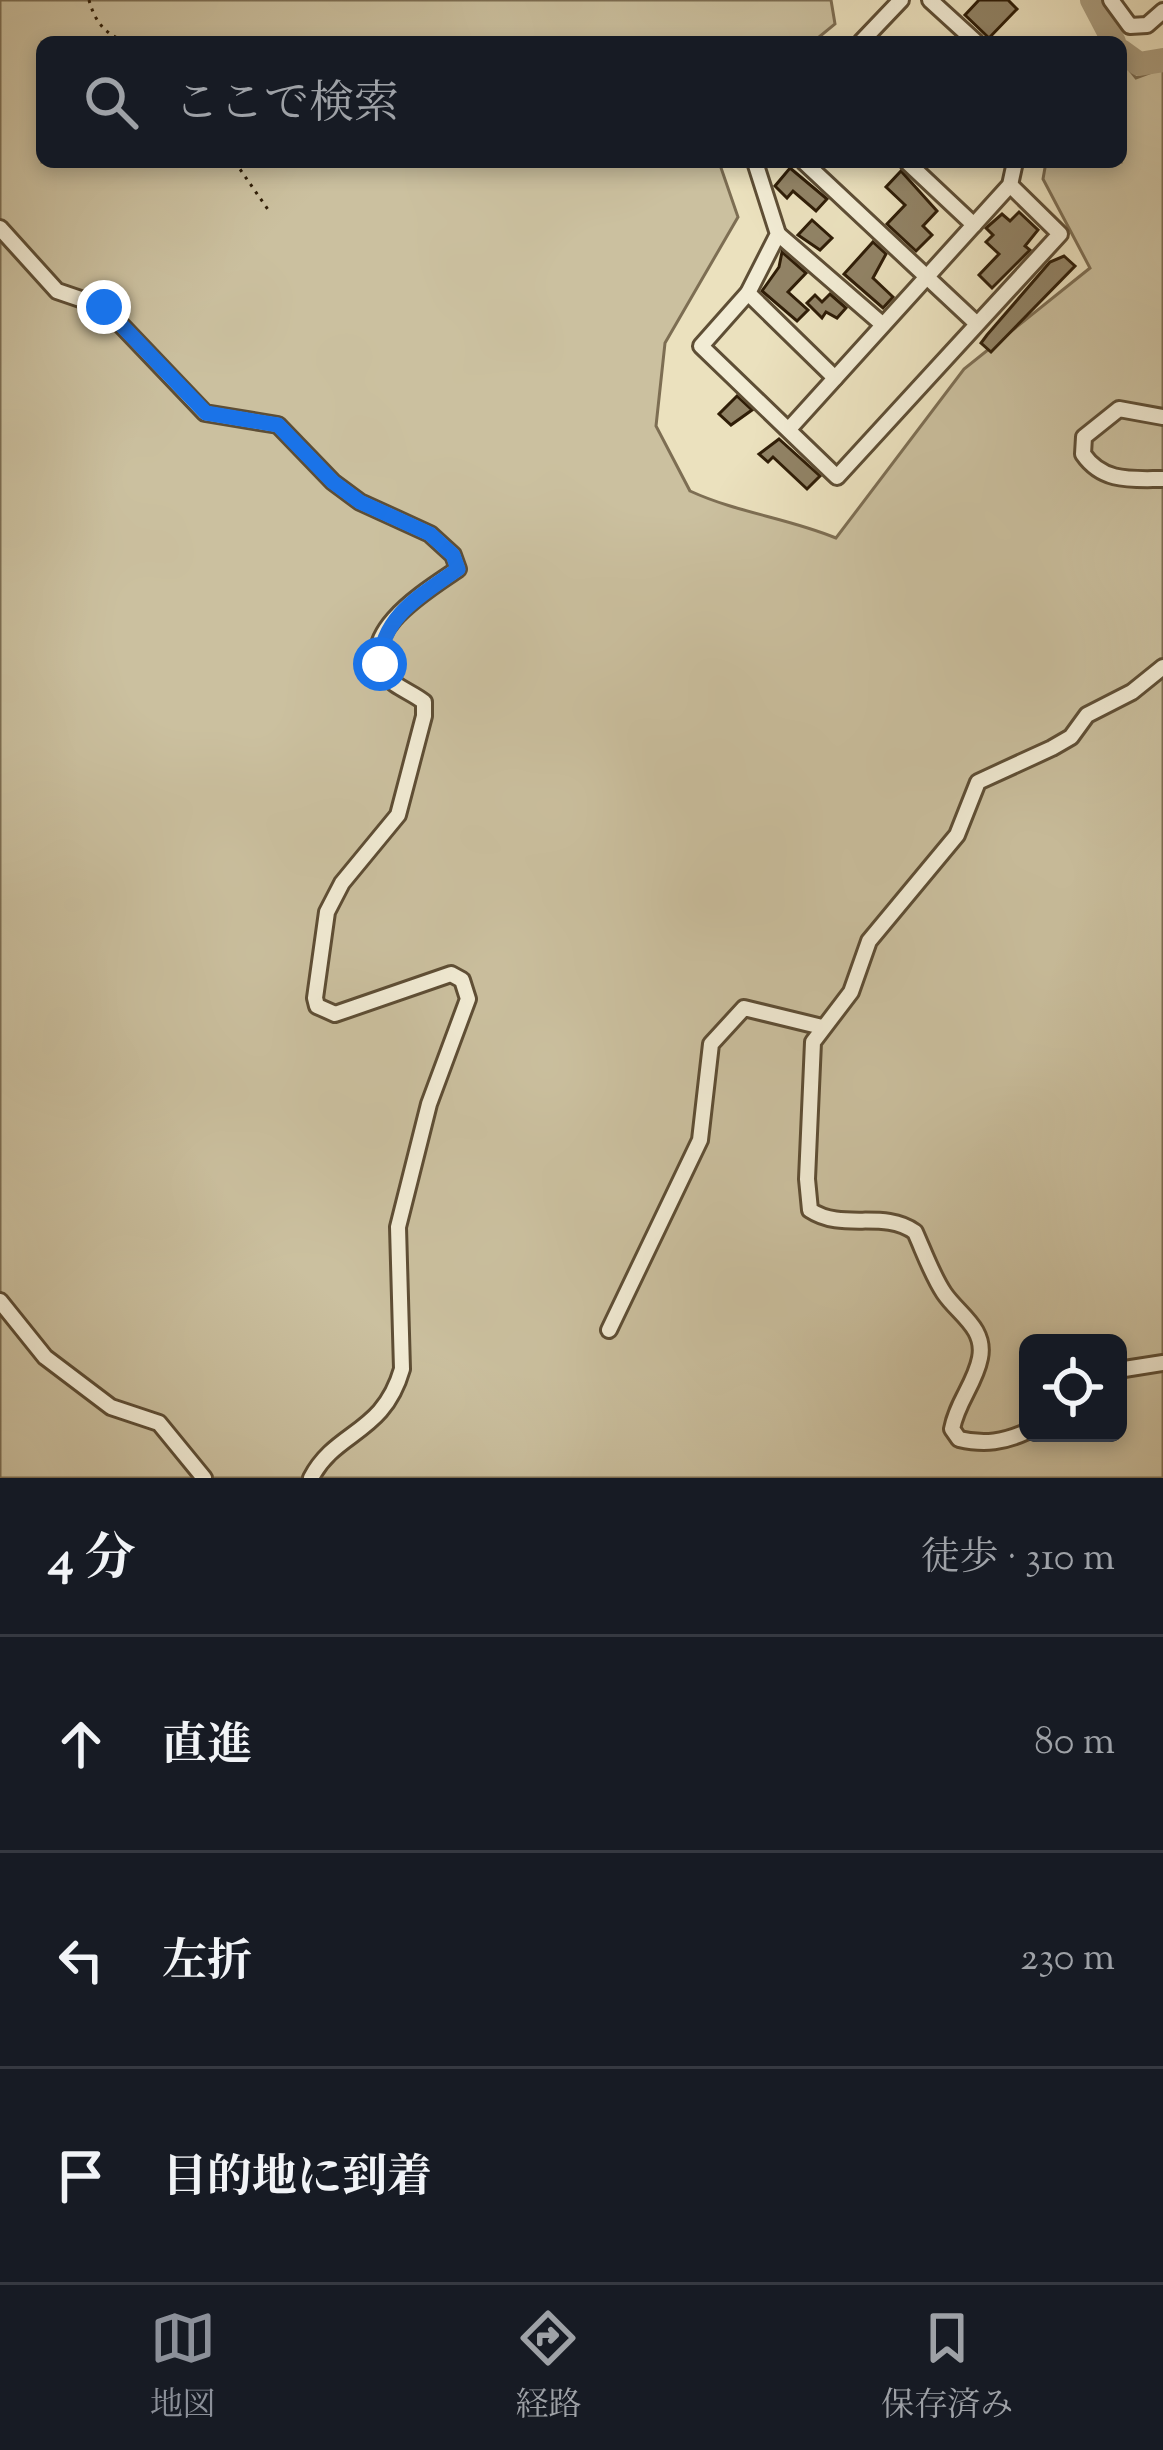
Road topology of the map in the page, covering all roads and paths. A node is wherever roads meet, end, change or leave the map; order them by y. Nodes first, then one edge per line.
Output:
1 (89, 0) edge
2 (901, 0) edge
3 (930, 0) edge
4 (1111, 0) edge
5 (1163, 10) edge
6 (116, 36) edge
7 (871, 36) edge
8 (969, 36) edge
9 (239, 168) edge
10 (756, 168) edge
11 (810, 168) edge
12 (913, 168) edge
13 (1011, 169) edge
14 (269, 211) dead end
15 (974, 225) junction
16 (0, 228) edge
17 (778, 234) junction
18 (928, 277) junction
19 (748, 293) junction
20 (976, 323) junction
21 (882, 324) junction
22 (835, 378) junction
23 (1163, 417) edge
24 (789, 429) junction
25 (1163, 479) edge
26 (1163, 667) edge
27 (822, 1027) junction
28 (0, 1301) edge
29 (609, 1330) dead end
30 (1163, 1363) edge
31 (1127, 1369) edge
32 (1019, 1435) edge
33 (204, 1478) edge
34 (311, 1478) edge

1 - 6 path
2 - 7 street
3 - 8 street
4 - 5 street
9 - 14 path
10 - 17 street
11 - 18 street
12 - 15 street
13 - 15 street
13 - 20 street
15 - 18 street
16 - 34 street
17 - 19 street
17 - 21 street
18 - 20 street
18 - 21 street
19 - 22 street
19 - 24 street
20 - 24 street
21 - 22 street
22 - 24 street
23 - 25 street
26 - 27 street
27 - 29 street
27 - 32 street
28 - 33 street
30 - 31 street

